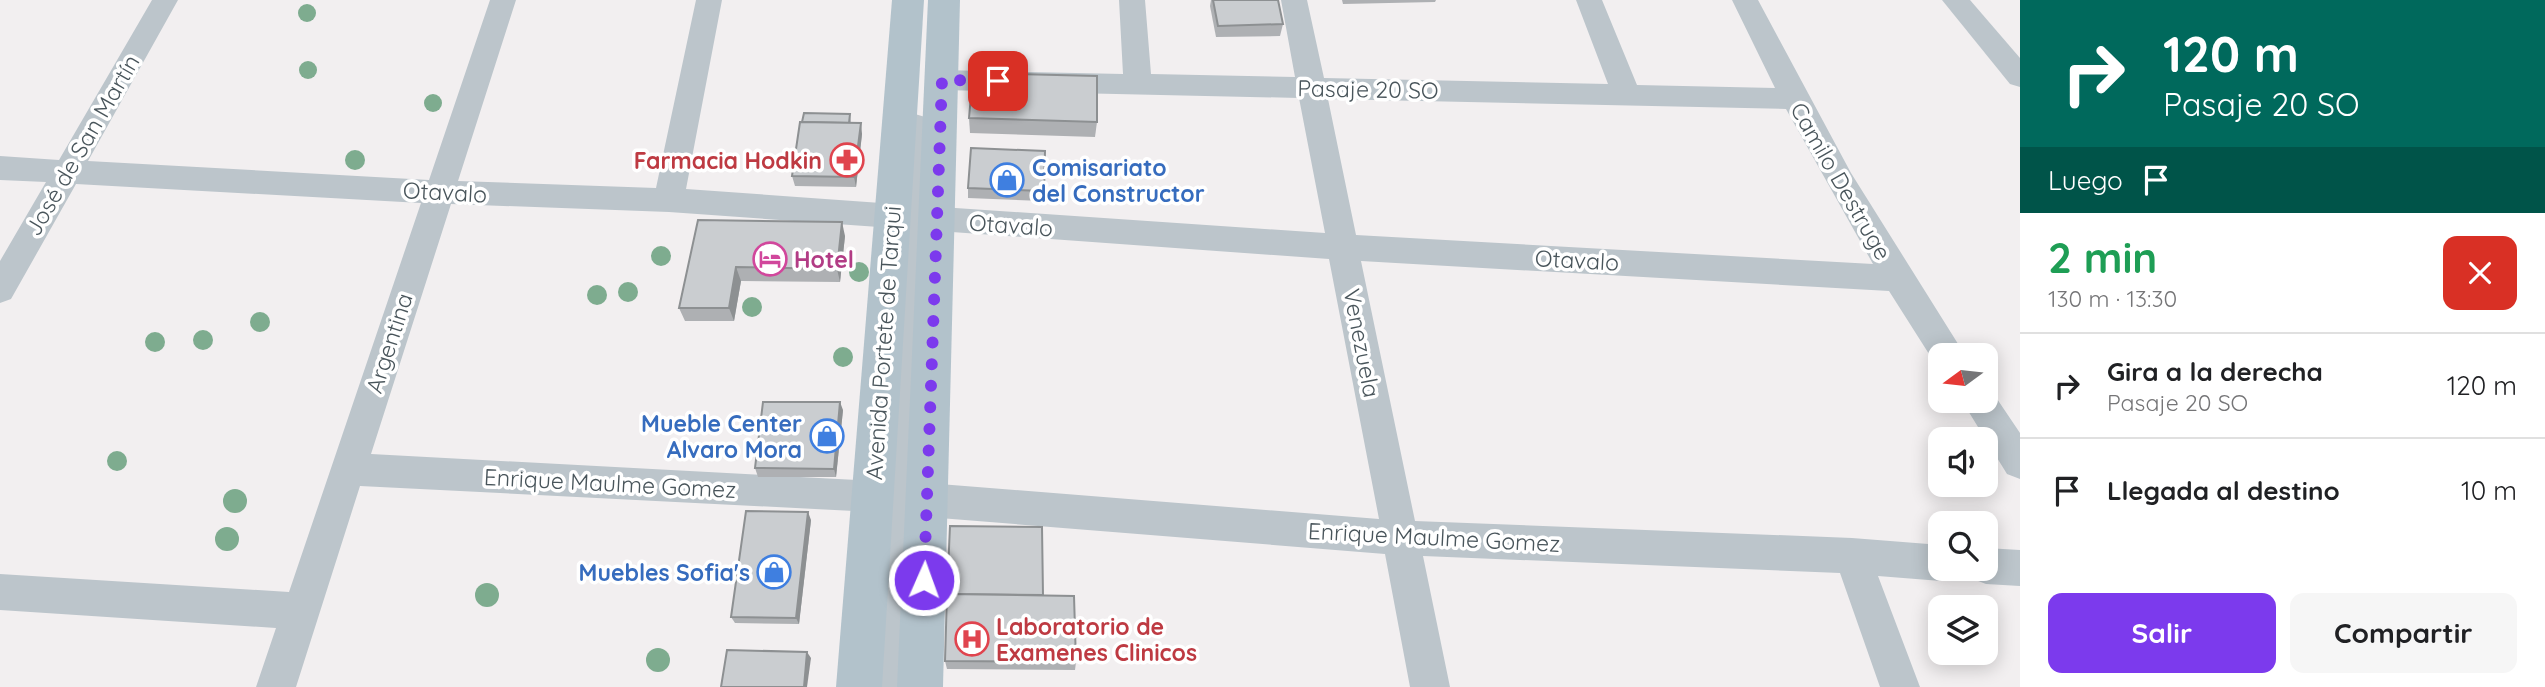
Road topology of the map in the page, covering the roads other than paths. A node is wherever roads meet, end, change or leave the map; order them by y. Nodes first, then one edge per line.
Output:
1 (165, 0) edge
2 (503, 0) edge
3 (709, 0) edge
4 (908, 0) edge
5 (920, 0) edge
6 (934, 0) edge
7 (944, 0) edge
8 (1132, 0) edge
9 (1294, 0) edge
10 (1589, 0) edge
11 (1745, 0) edge
12 (1955, 0) edge
13 (2020, 77) edge
14 (942, 80) junction
15 (1138, 84) junction
16 (1311, 88) junction
17 (1627, 96) junction
18 (1793, 99) junction
19 (0, 167) edge
20 (68, 170) junction
21 (440, 192) junction
22 (668, 200) junction
23 (917, 218) junction
24 (1343, 247) junction
25 (1896, 278) junction
26 (0, 290) edge
27 (1940, 343) edge
28 (1987, 413) edge
29 (2020, 463) edge
30 (348, 469) junction
31 (873, 496) junction
32 (927, 500) junction
33 (1400, 538) junction
34 (1852, 556) junction
35 (1928, 562) edge
36 (1998, 567) edge
37 (2020, 568) edge
38 (0, 592) edge
39 (301, 611) junction
40 (276, 687) edge
41 (859, 687) edge
42 (882, 687) edge
43 (904, 687) edge
44 (920, 687) edge
45 (1430, 687) edge
46 (1900, 687) edge

1 - 20 street, José de San Martín
2 - 21 street, Argentina
3 - 22 street
4 - 23 main road, Avenida Portete de Tarqui
5 - 23 street, Avenida Portete de Tarqui
6 - 23 street, Avenida Portete de Tarqui
7 - 14 main road, Avenida Portete de Tarqui
8 - 15 street
9 - 16 street, Venezuela
10 - 17 street
11 - 18 street, Camilo Destruge
12 - 13 street
14 - 15 street, Pasaje 20 SO
14 - 23 main road, Avenida Portete de Tarqui
15 - 16 street, Pasaje 20 SO
16 - 17 street, Pasaje 20 SO
16 - 24 street, Venezuela
17 - 18 street, Pasaje 20 SO
18 - 25 street, Camilo Destruge
19 - 20 street, Otavalo
20 - 21 street, Otavalo
20 - 26 street, José de San Martín
21 - 22 street, Otavalo
21 - 30 street, Argentina
22 - 23 street, Otavalo
23 - 24 street, Otavalo
23 - 31 main road, Avenida Portete de Tarqui
23 - 32 main road, Avenida Portete de Tarqui
23 - 42 street, Avenida Portete de Tarqui
23 - 43 street, Avenida Portete de Tarqui
24 - 25 street, Otavalo
24 - 33 street, Venezuela
25 - 27 street, Camilo Destruge
28 - 29 street
30 - 31 street, Enrique Maulme Gomez
30 - 39 street, Argentina
31 - 41 main road, Avenida Portete de Tarqui
32 - 33 street, Enrique Maulme Gomez
32 - 44 main road, Avenida Portete de Tarqui
33 - 34 street, Enrique Maulme Gomez
33 - 45 street, Venezuela
34 - 35 street, Enrique Maulme Gomez
34 - 46 street
36 - 37 street
38 - 39 street
39 - 40 street, Argentina

